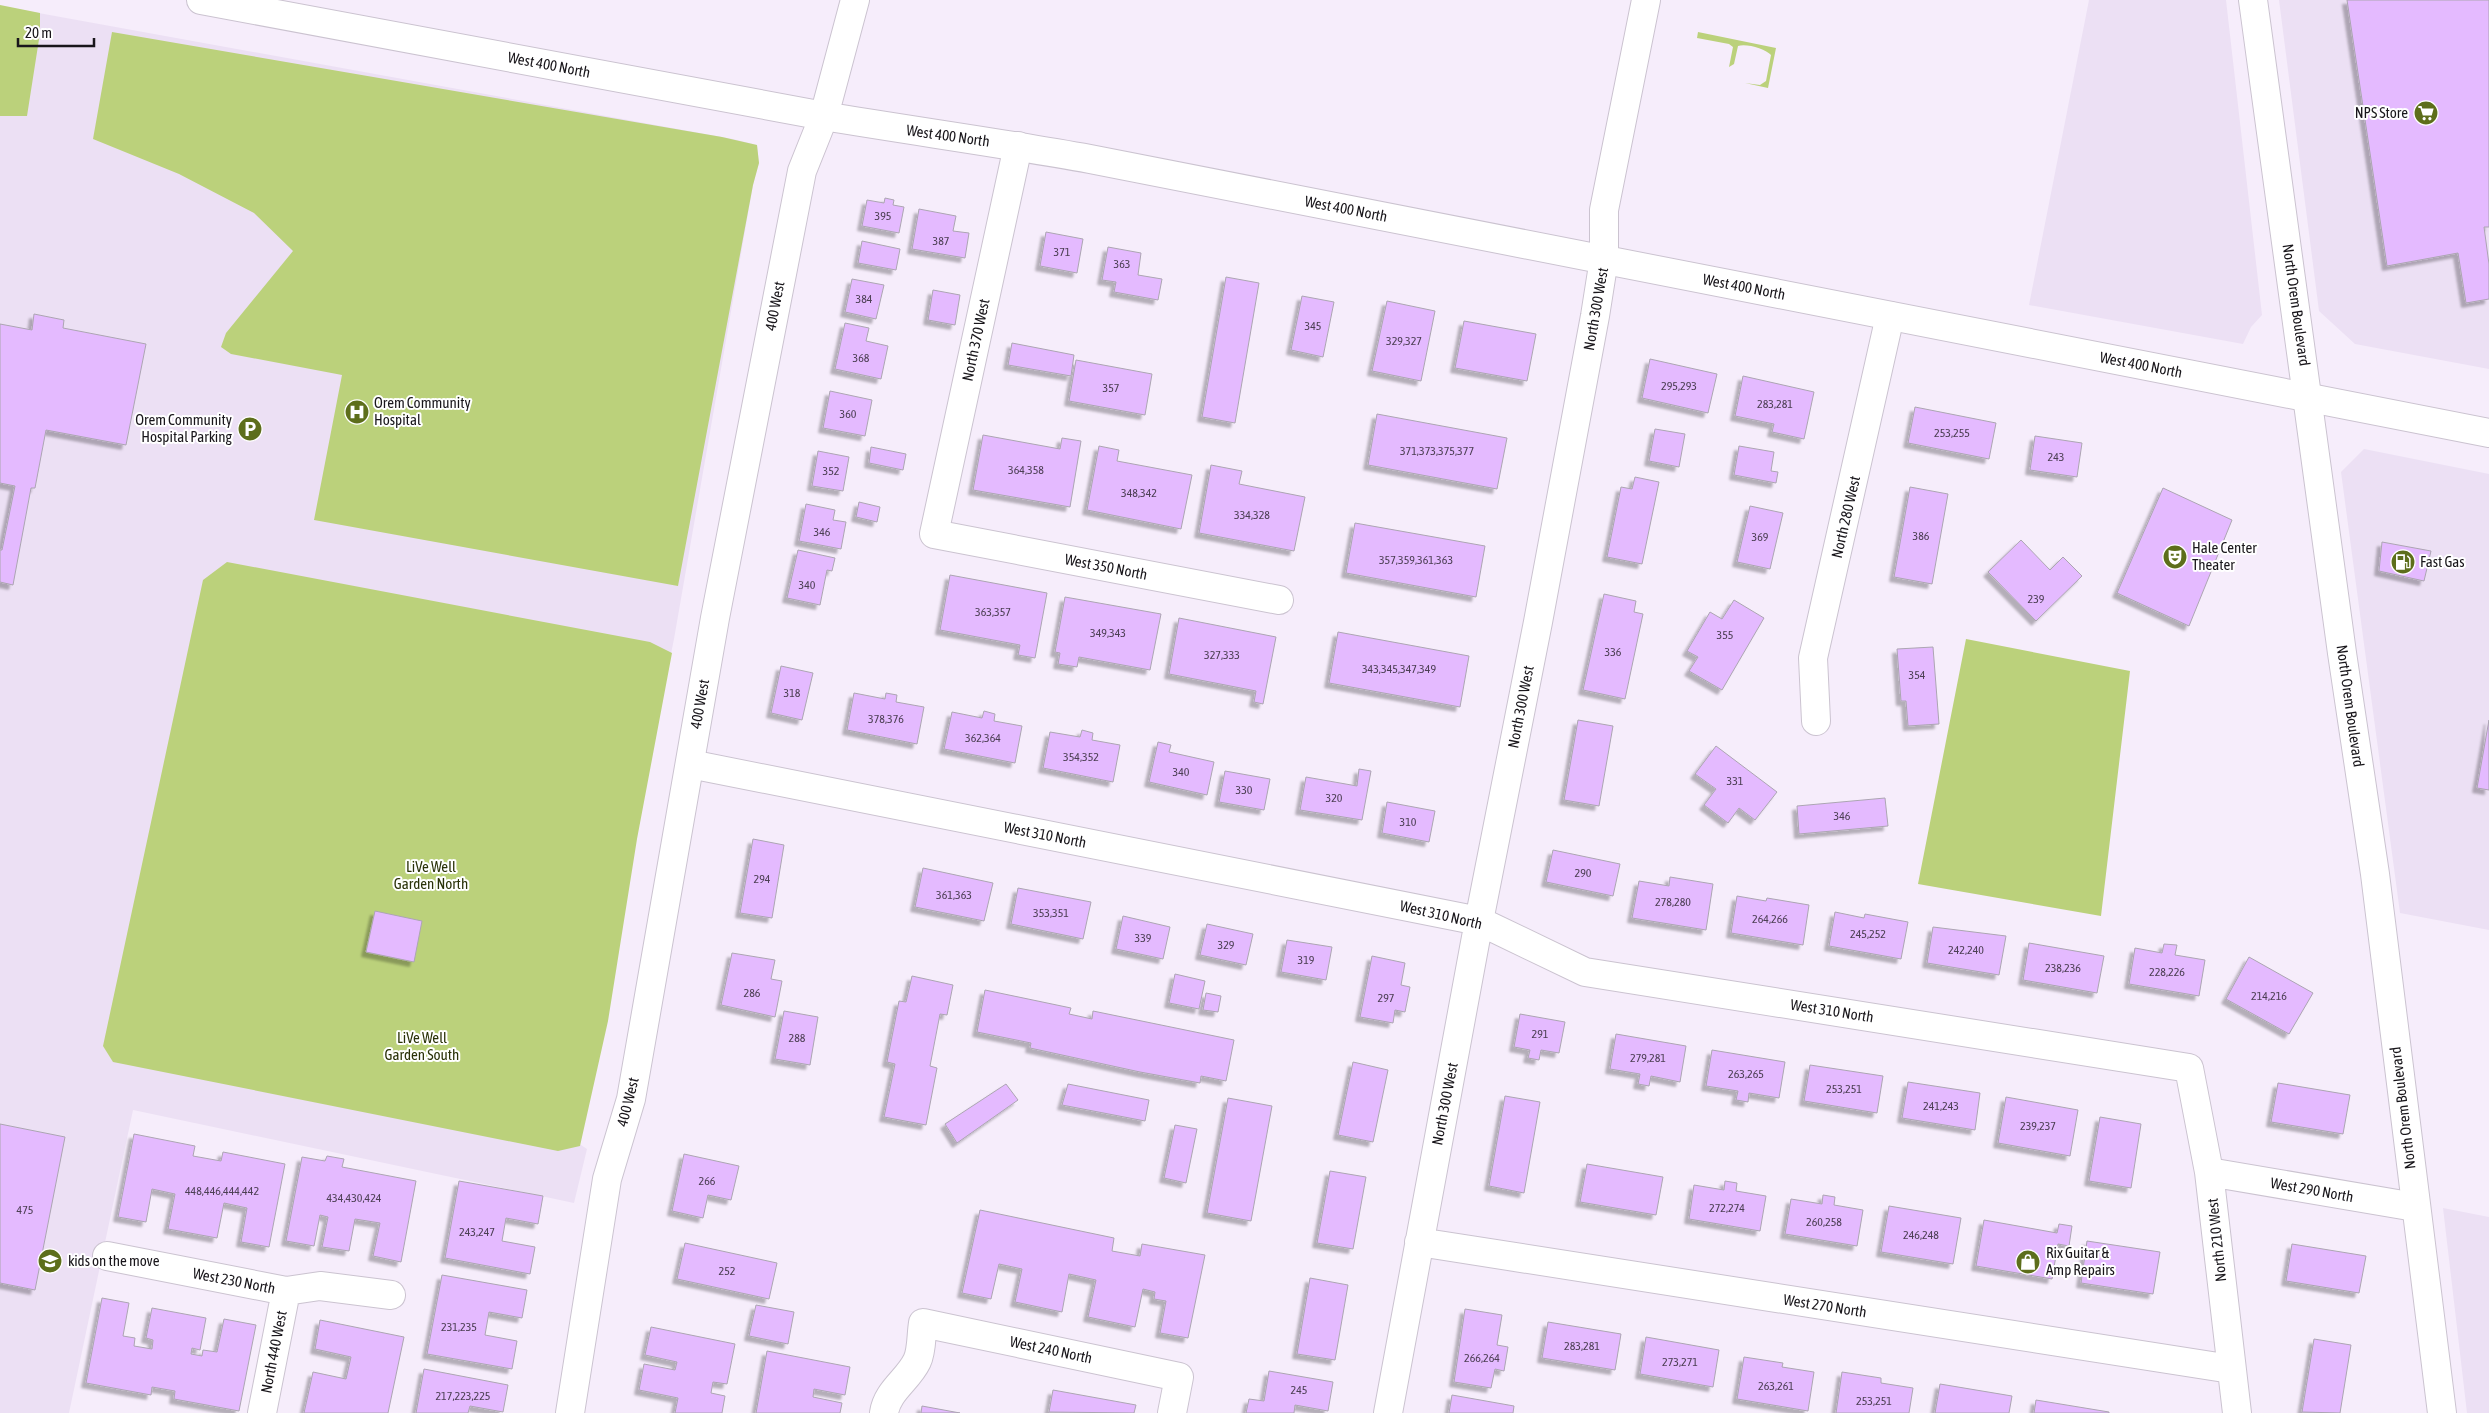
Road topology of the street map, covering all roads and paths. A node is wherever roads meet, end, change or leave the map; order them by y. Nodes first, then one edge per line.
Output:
1 (201, 0) edge
2 (855, 0) edge
3 (1646, 0) edge
4 (2253, 0) edge
5 (824, 116) junction
6 (1018, 146) junction
7 (1604, 259) junction
8 (1890, 316) junction
9 (2309, 398) junction
10 (2489, 433) edge
11 (934, 534) joint
12 (1279, 600) dead end
13 (1816, 720) dead end
14 (690, 764) junction
15 (1479, 921) junction
16 (2189, 1068) joint
17 (2209, 1172) junction
18 (2415, 1207) junction
19 (1419, 1242) junction
20 (107, 1256) dead end
21 (286, 1291) junction
22 (391, 1295) dead end
23 (2231, 1369) junction
24 (262, 1413) edge
25 (570, 1413) edge
26 (884, 1413) edge
27 (1172, 1413) edge
28 (1388, 1413) edge
29 (2238, 1413) edge
30 (2442, 1413) edge

1 - 5 street, West 400 North
2 - 5 street, 400 West
3 - 7 street, North 300 West
4 - 9 street, North Orem Boulevard
5 - 6 street, West 400 North
5 - 14 street, 400 West
6 - 7 street, West 400 North
6 - 11 street, North 370 West
7 - 8 street, West 400 North
7 - 15 street, North 300 West
8 - 9 street, West 400 North
8 - 13 street, North 280 West
9 - 10 street, West 400 North
9 - 18 street, North Orem Boulevard
11 - 12 street, West 350 North
14 - 15 street, West 310 North
14 - 25 street, 400 West
15 - 16 street, West 310 North
15 - 19 street, North 300 West
16 - 17 street, North 210 West
17 - 18 street, West 290 North
17 - 23 street, North 210 West
18 - 30 street, North Orem Boulevard
19 - 23 street, West 270 North
19 - 28 street, North 300 West
20 - 21 street, West 230 North
21 - 22 street, West 230 North
21 - 24 street, North 440 West
23 - 29 street, North 210 West
26 - 27 street, West 240 North

